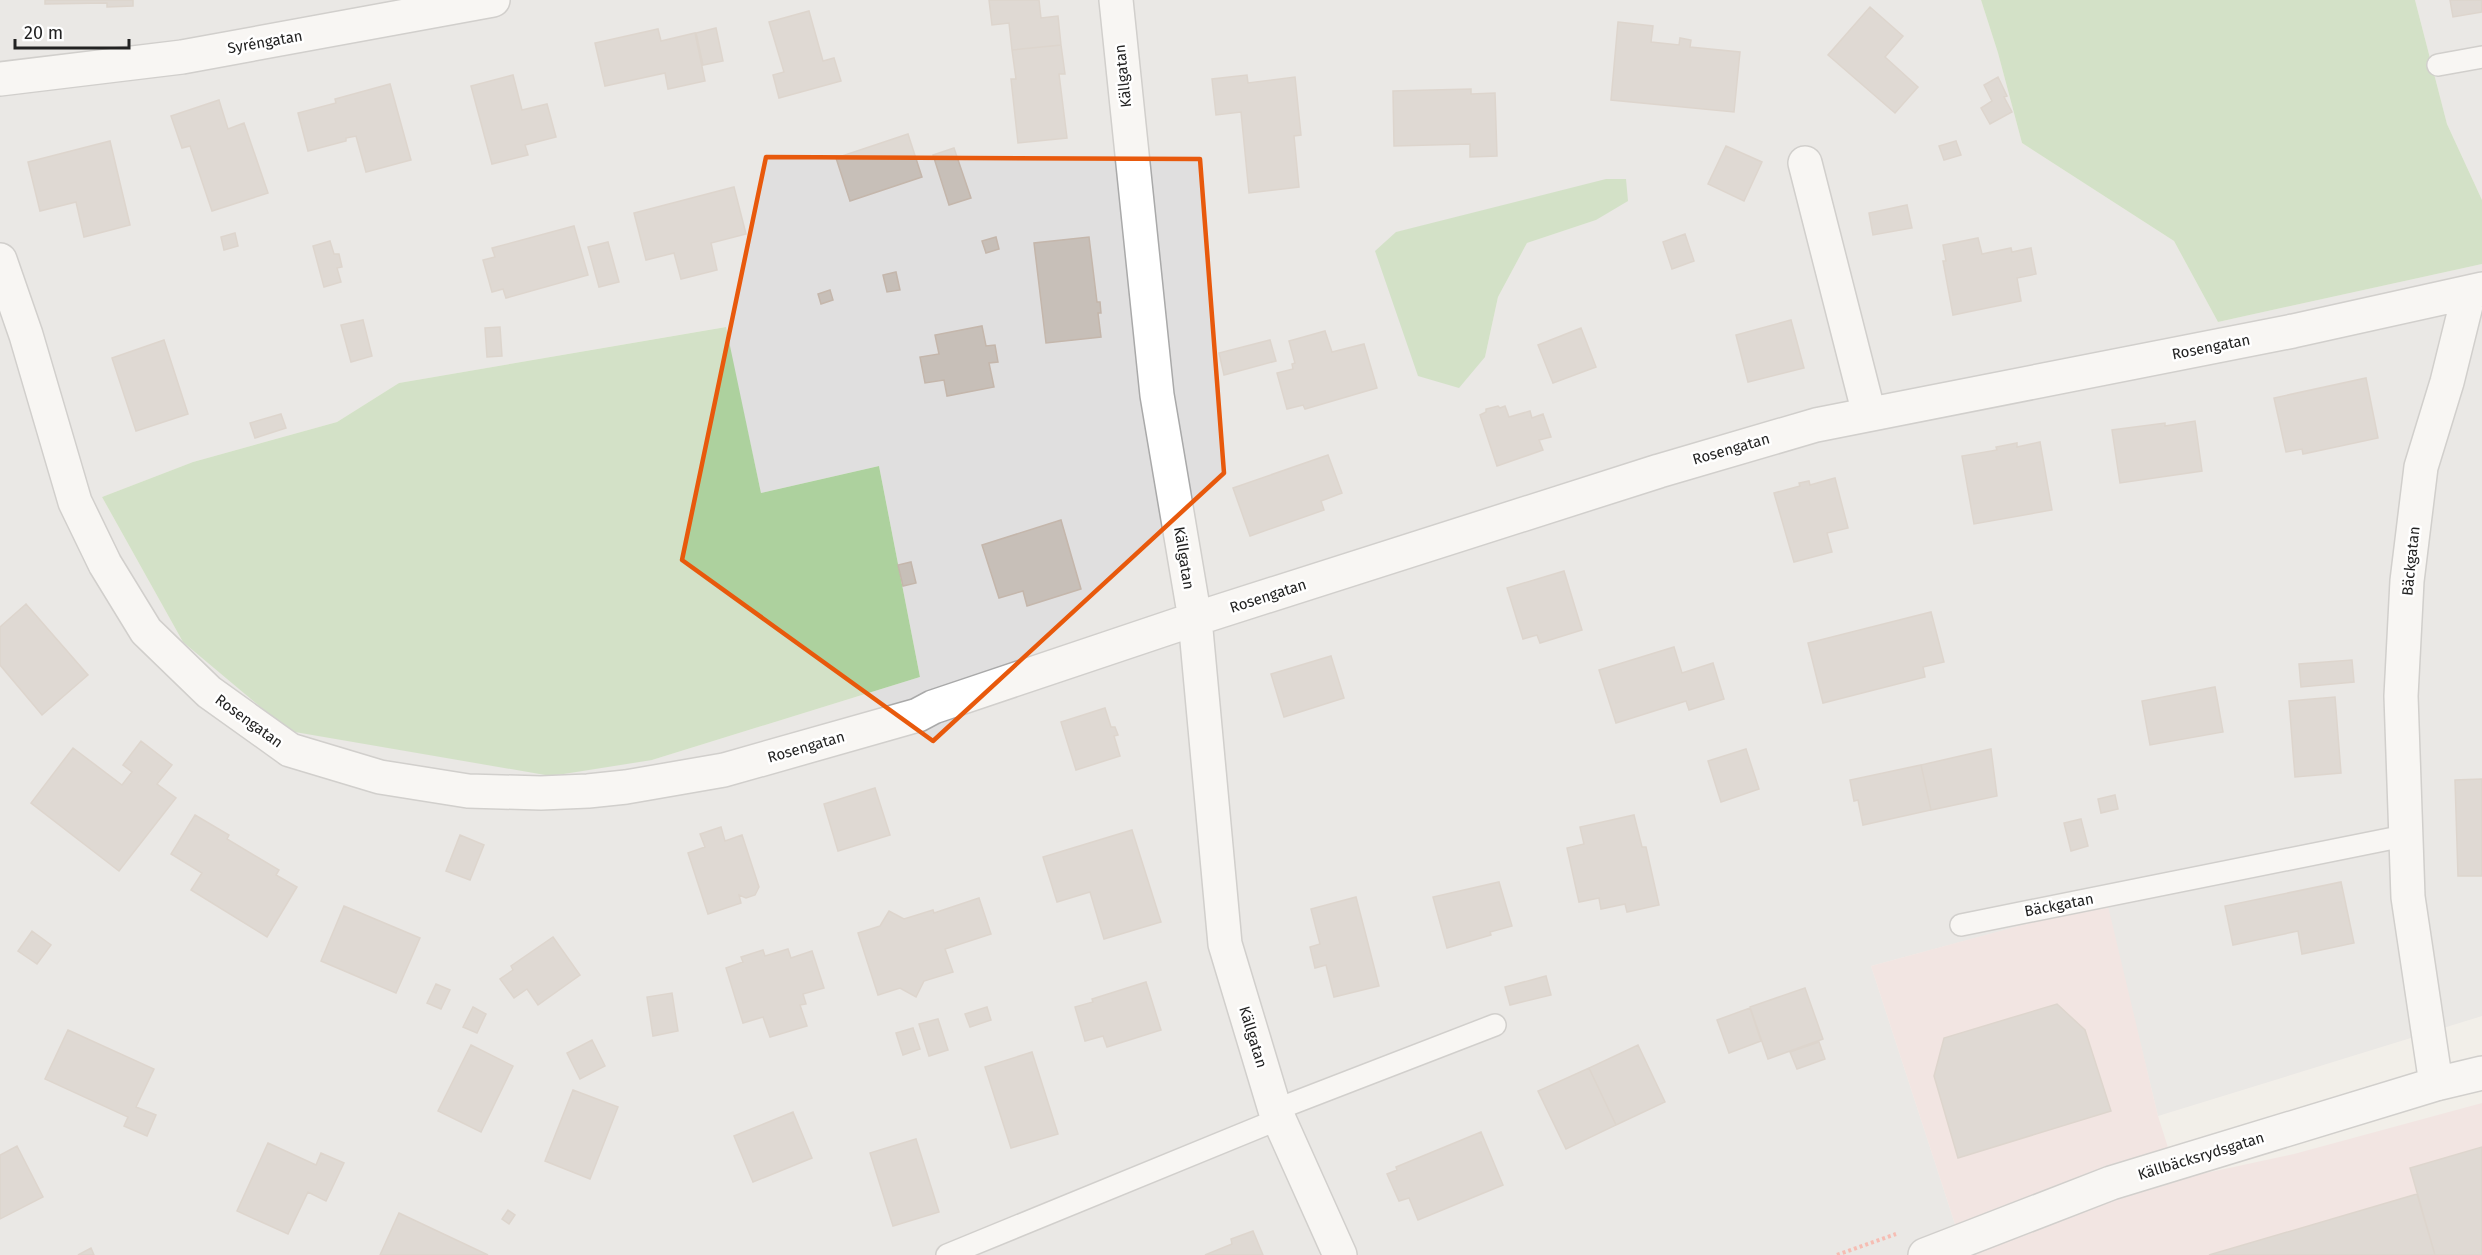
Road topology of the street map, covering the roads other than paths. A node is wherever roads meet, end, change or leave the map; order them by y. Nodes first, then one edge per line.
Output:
1 (493, 0) edge
2 (1116, 0) edge
3 (2482, 57) edge
4 (2438, 65) dead end
5 (0, 79) edge
6 (1805, 163) dead end
7 (0, 260) edge
8 (2476, 291) edge
9 (1869, 414) junction
10 (1195, 619) junction
11 (2404, 836) junction
12 (1961, 925) dead end
13 (1495, 1025) dead end
14 (2482, 1073) edge
15 (2436, 1084) junction
16 (1277, 1115) junction
17 (947, 1255) edge
18 (1340, 1255) edge
19 (1924, 1255) edge

1 - 5 street, Syréngatan
2 - 10 street, Källgatan
3 - 4 lane
6 - 9 street
7 - 10 street, Rosengatan
8 - 9 street, Rosengatan
8 - 11 street, Bäckgatan
9 - 10 street, Rosengatan
10 - 16 street, Källgatan
11 - 12 lane, Bäckgatan
11 - 15 street, Bäckgatan
13 - 16 lane
14 - 15 street, Källbäcksrydsgatan
15 - 19 street, Källbäcksrydsgatan
16 - 17 lane
16 - 18 street, Källgatan

